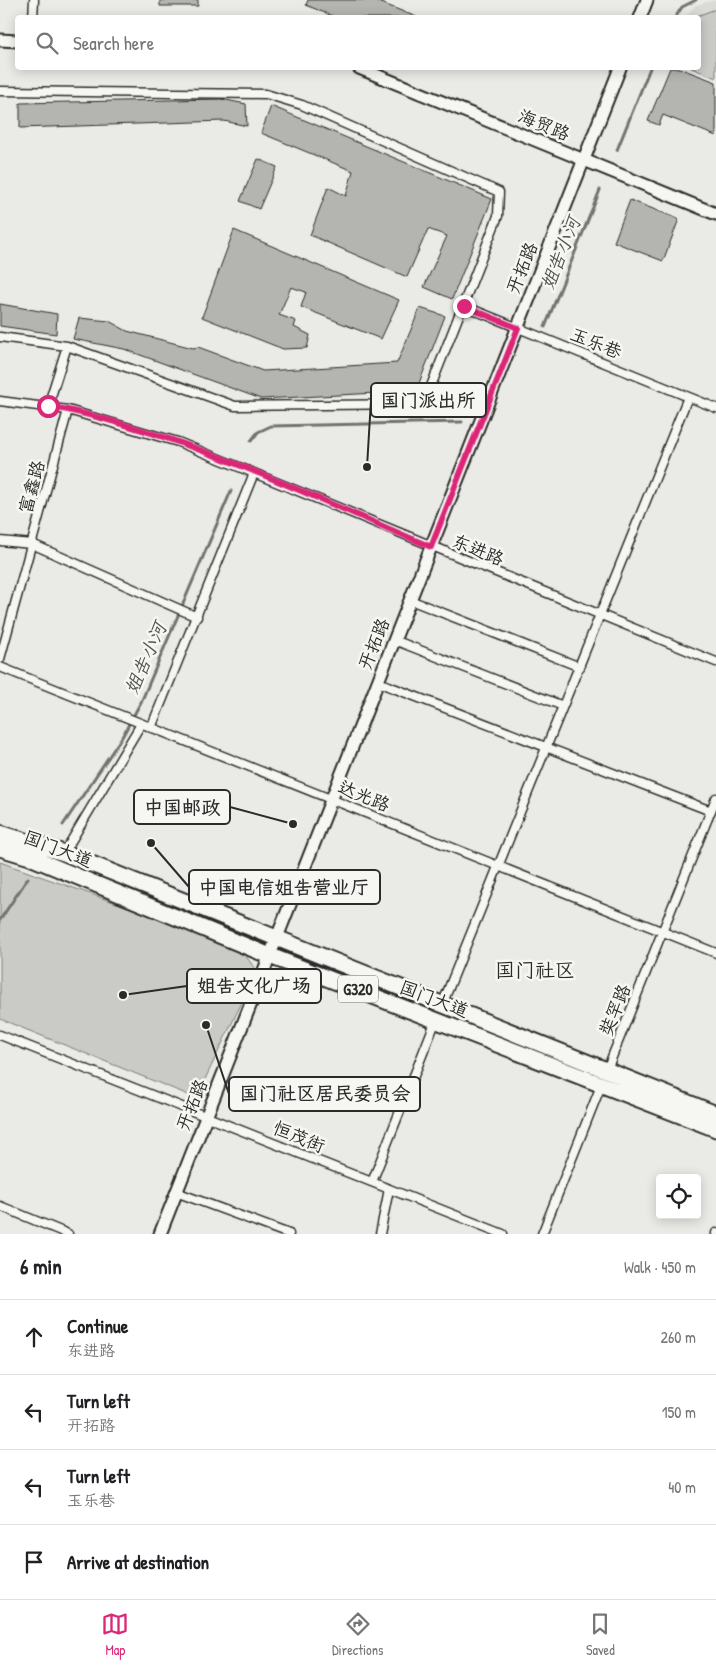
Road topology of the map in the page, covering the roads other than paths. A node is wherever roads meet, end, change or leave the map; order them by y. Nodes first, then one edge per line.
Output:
1 (34, 0) edge
2 (647, 0) edge
3 (33, 15) edge
4 (641, 15) edge
5 (0, 40) edge
6 (15, 41) edge
7 (364, 70) edge
8 (619, 70) edge
9 (0, 91) edge
10 (584, 160) junction
11 (716, 214) edge
12 (464, 306) junction
13 (518, 328) junction
14 (0, 336) edge
15 (67, 346) junction
16 (688, 396) junction
17 (0, 401) edge
18 (48, 406) junction
19 (716, 408) edge
20 (68, 410) junction
21 (254, 473) junction
22 (0, 541) edge
23 (32, 544) junction
24 (431, 547) junction
25 (410, 600) junction
26 (600, 616) junction
27 (197, 617) junction
28 (394, 640) junction
29 (0, 660) edge
30 (716, 662) edge
31 (0, 667) edge
32 (580, 667) junction
33 (378, 682) junction
34 (563, 706) junction
35 (139, 723) junction
36 (151, 728) junction
37 (547, 748) junction
38 (716, 798) edge
39 (332, 799) junction
40 (711, 811) junction
41 (0, 833) edge
42 (0, 848) edge
43 (64, 853) junction
44 (499, 866) junction
45 (662, 932) junction
46 (276, 939) junction
47 (716, 953) edge
48 (270, 956) junction
49 (442, 1005) junction
50 (436, 1020) junction
51 (0, 1036) edge
52 (604, 1077) junction
53 (716, 1114) edge
54 (206, 1117) junction
55 (716, 1129) edge
56 (372, 1182) junction
57 (389, 1189) junction
58 (176, 1192) junction
59 (0, 1206) edge
60 (68, 1234) edge
61 (160, 1234) edge
62 (289, 1234) edge
63 (380, 1234) edge
64 (503, 1234) edge
65 (542, 1234) edge

1 - 3 street
2 - 4 street
5 - 6 street
7 - 10 street, 海贸路
8 - 10 street, 开拓路
9 - 12 street
10 - 11 street, 海贸路
10 - 13 street, 开拓路
12 - 13 street, 玉乐巷
12 - 15 street
13 - 16 street, 玉乐巷
13 - 24 street, 开拓路
14 - 15 street
15 - 18 street
16 - 19 street, 玉乐巷
16 - 26 street
17 - 18 street, 东进路
18 - 20 street, 东进路
20 - 21 street, 东进路
20 - 23 street, 富鑫路
21 - 24 street, 东进路
21 - 27 street
22 - 23 street
23 - 27 street
23 - 29 street, 富鑫路
24 - 25 street, 开拓路
24 - 26 street, 东进路
25 - 28 street, 开拓路
25 - 32 street
26 - 30 street, 东进路
26 - 32 street
27 - 36 street
28 - 33 street, 开拓路
28 - 34 street
31 - 35 street, 达光路
32 - 34 street
33 - 37 street
33 - 39 street, 开拓路
34 - 37 street
35 - 36 street, 达光路
35 - 43 street
36 - 39 street, 达光路
37 - 40 street
37 - 44 street
38 - 40 street, 奘罕路
39 - 44 street, 达光路
39 - 46 street, 开拓路
40 - 45 street, 奘罕路
41 - 43 highway, 国门大道 / G320
42 - 48 highway, 国门大道 / G320
43 - 46 highway, 国门大道 / G320
44 - 45 street, 达光路
44 - 49 street
45 - 47 street, 达光路
45 - 52 street, 奘罕路
46 - 48 street, 开拓路
46 - 49 highway, 国门大道 / G320
48 - 50 highway, 国门大道 / G320
48 - 54 street, 开拓路
49 - 52 highway, 国门大道 / G320
50 - 52 highway, 国门大道 / G320
50 - 56 street
51 - 54 street, 恒茂街
52 - 53 highway, 国门大道 / G320
52 - 55 highway, 国门大道 / G320
52 - 65 street, 奘罕路
54 - 56 street, 恒茂街
54 - 58 street, 开拓路
56 - 57 street, 恒茂街
57 - 63 street
57 - 64 street, 恒茂街
58 - 61 street, 开拓路
58 - 62 street
59 - 60 street

